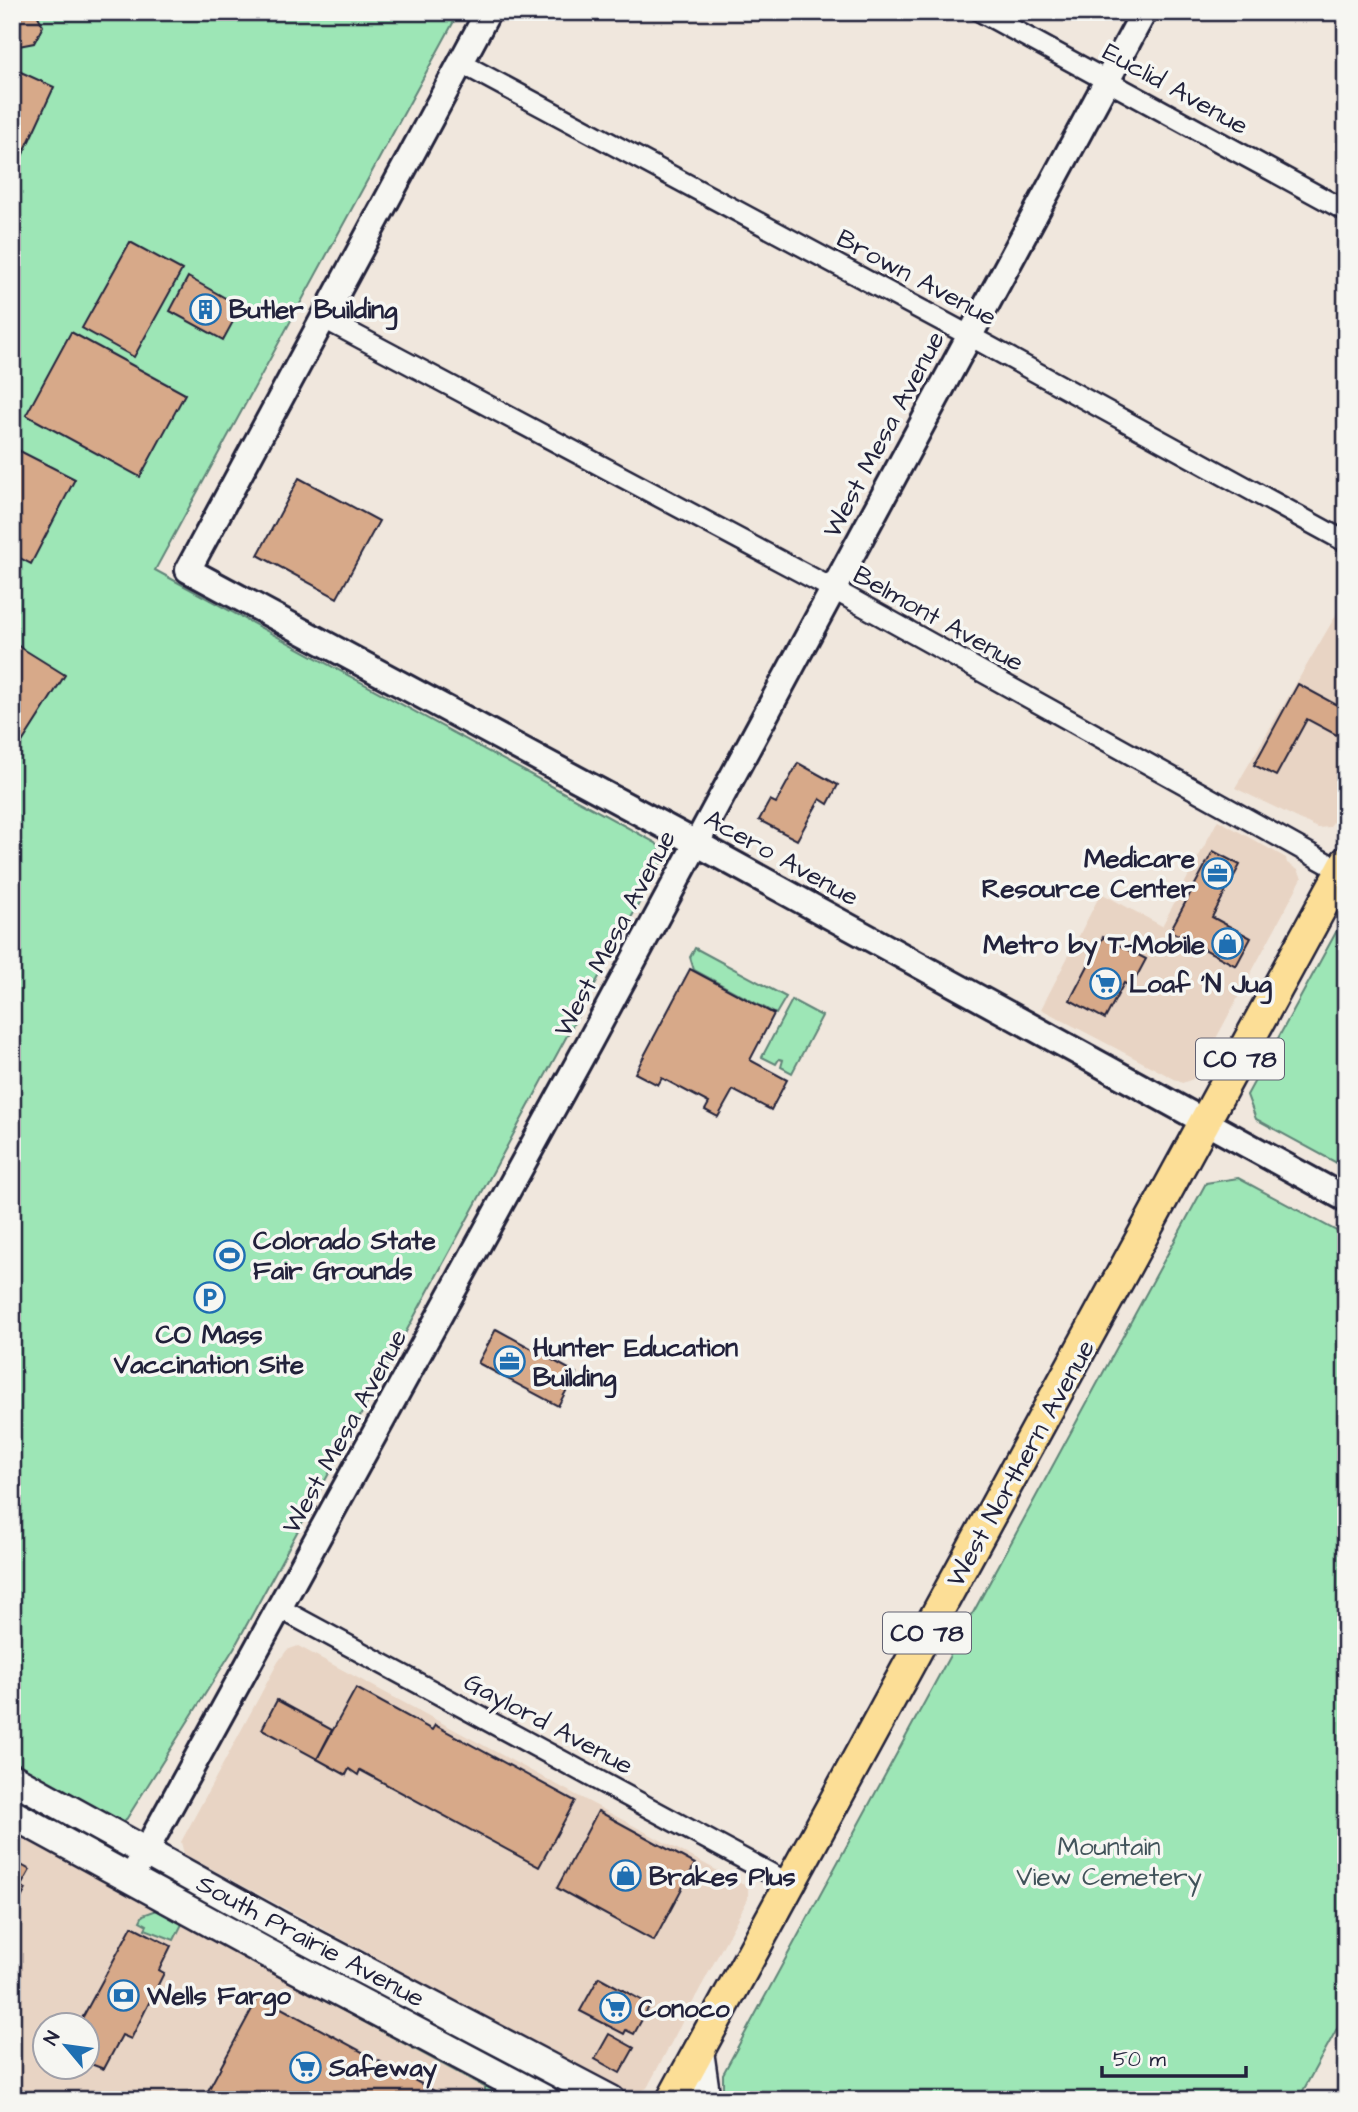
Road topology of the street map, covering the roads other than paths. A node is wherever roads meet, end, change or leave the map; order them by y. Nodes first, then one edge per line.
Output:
1 (488, 12) edge
2 (981, 12) edge
3 (1144, 12) edge
4 (461, 63) junction
5 (1107, 80) junction
6 (1346, 211) edge
7 (323, 318) junction
8 (970, 336) junction
9 (1346, 542) edge
10 (833, 589) junction
11 (696, 843) junction
12 (1343, 867) edge
13 (1206, 1122) junction
14 (1346, 1199) edge
15 (281, 1609) junction
16 (12, 1778) edge
17 (12, 1814) edge
18 (146, 1850) junction
19 (131, 1878) junction
20 (790, 1885) junction
21 (699, 2051) junction
22 (525, 2092) edge
23 (545, 2100) edge
24 (611, 2100) edge
25 (673, 2100) edge
26 (706, 2100) edge

1 - 4 street
2 - 5 street, Euclid Avenue
3 - 5 street, West Mesa Avenue
4 - 7 street
4 - 8 street, Brown Avenue
5 - 6 street, Euclid Avenue
5 - 8 street, West Mesa Avenue
7 - 10 street, Belmont Avenue
7 - 11 street, Acero Avenue
8 - 9 street, Brown Avenue
8 - 10 street, West Mesa Avenue
10 - 11 street, West Mesa Avenue
10 - 12 street, Belmont Avenue
11 - 13 street, Acero Avenue
11 - 15 street, West Mesa Avenue
12 - 13 main road, West Northern Avenue / CO 78
13 - 14 street, Acero Avenue
13 - 20 main road, West Northern Avenue / CO 78
15 - 18 street, West Mesa Avenue
15 - 20 street, Gaylord Avenue
16 - 18 main road, South Prairie Avenue
17 - 19 main road, South Prairie Avenue
18 - 19 street, West Mesa Avenue
18 - 24 main road, South Prairie Avenue
19 - 22 main road, South Prairie Avenue
20 - 21 main road, West Northern Avenue / CO 78
21 - 25 main road, West Northern Avenue / CO 78
21 - 26 main road
22 - 23 main road, South Prairie Avenue

